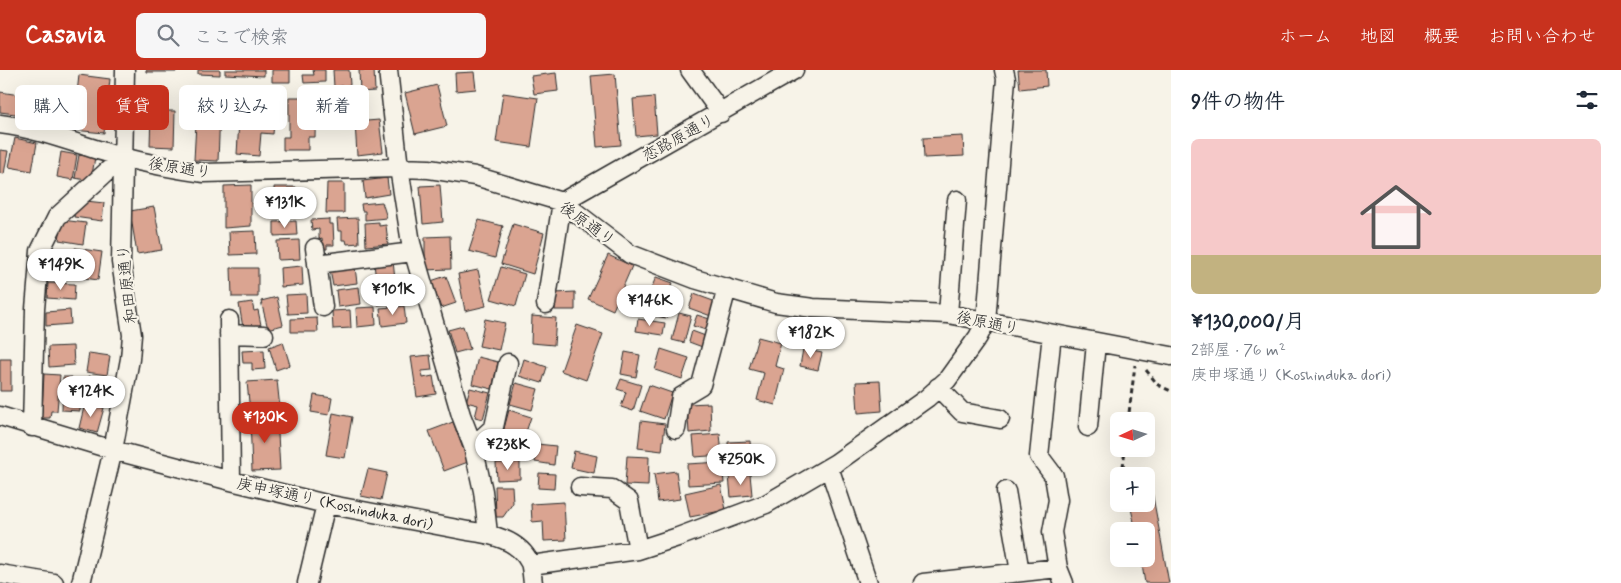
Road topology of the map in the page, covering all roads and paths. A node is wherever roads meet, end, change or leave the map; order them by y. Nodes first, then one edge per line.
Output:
1 (124, 70) edge
2 (388, 70) edge
3 (690, 70) edge
4 (794, 70) edge
5 (1004, 70) edge
6 (721, 113) junction
7 (0, 124) edge
8 (123, 157) junction
9 (399, 168) junction
10 (957, 200) dead end
11 (562, 202) junction
12 (413, 252) junction
13 (727, 288) junction
14 (546, 304) dead end
15 (323, 307) dead end
16 (948, 314) junction
17 (986, 321) junction
18 (1052, 334) junction
19 (264, 335) dead end
20 (1096, 343) junction
21 (1136, 354) junction
22 (1171, 356) edge
23 (508, 363) dead end
24 (938, 387) junction
25 (1171, 391) edge
26 (1129, 412) edge
27 (0, 416) edge
28 (1000, 419) dead end
29 (32, 426) junction
30 (1088, 427) dead end
31 (676, 429) dead end
32 (473, 446) junction
33 (113, 450) junction
34 (829, 467) junction
35 (231, 481) junction
36 (580, 487) dead end
37 (1006, 491) dead end
38 (326, 504) junction
39 (488, 533) junction
40 (638, 550) junction
41 (530, 564) junction
42 (1020, 572) junction
43 (0, 574) edge
44 (1061, 575) edge
45 (54, 583) edge
46 (81, 583) edge
47 (307, 583) edge
48 (533, 583) edge
49 (868, 583) edge
50 (923, 583) edge

1 - 8 street, 和田原通り
2 - 9 street
3 - 6 street
4 - 6 street, 恋路原通り
5 - 17 street
6 - 11 street, 恋路原通り
7 - 8 street, 後原通り
8 - 9 street, 後原通り
8 - 29 street
8 - 33 street, 和田原通り
9 - 11 street, 後原通り
9 - 12 street
10 - 16 street
11 - 13 street, 後原通り
11 - 14 street
12 - 15 street
12 - 32 street
13 - 16 street, 後原通り
13 - 31 street
16 - 17 street, 後原通り
17 - 18 street, 後原通り
17 - 24 street
18 - 20 street, 後原通り
18 - 44 street
19 - 35 street
20 - 21 street, 後原通り
20 - 30 street
21 - 22 street, 後原通り
21 - 25 path
21 - 26 path
23 - 32 street
24 - 28 street
24 - 34 street
27 - 29 street, 庚申塚通り (Koshinduka dori)
29 - 33 street, 庚申塚通り (Koshinduka dori)
32 - 39 street
33 - 35 street, 庚申塚通り (Koshinduka dori)
33 - 46 street, 和田原通り
34 - 40 street
34 - 49 street
35 - 38 street, 庚申塚通り (Koshinduka dori)
36 - 40 street
37 - 42 street
38 - 39 street, 庚申塚通り (Koshinduka dori)
38 - 47 street
39 - 41 street, 庚申塚通り (Koshinduka dori)
40 - 41 street
41 - 48 street, 庚申塚通り (Koshinduka dori)
42 - 44 street
42 - 50 street
43 - 45 street

